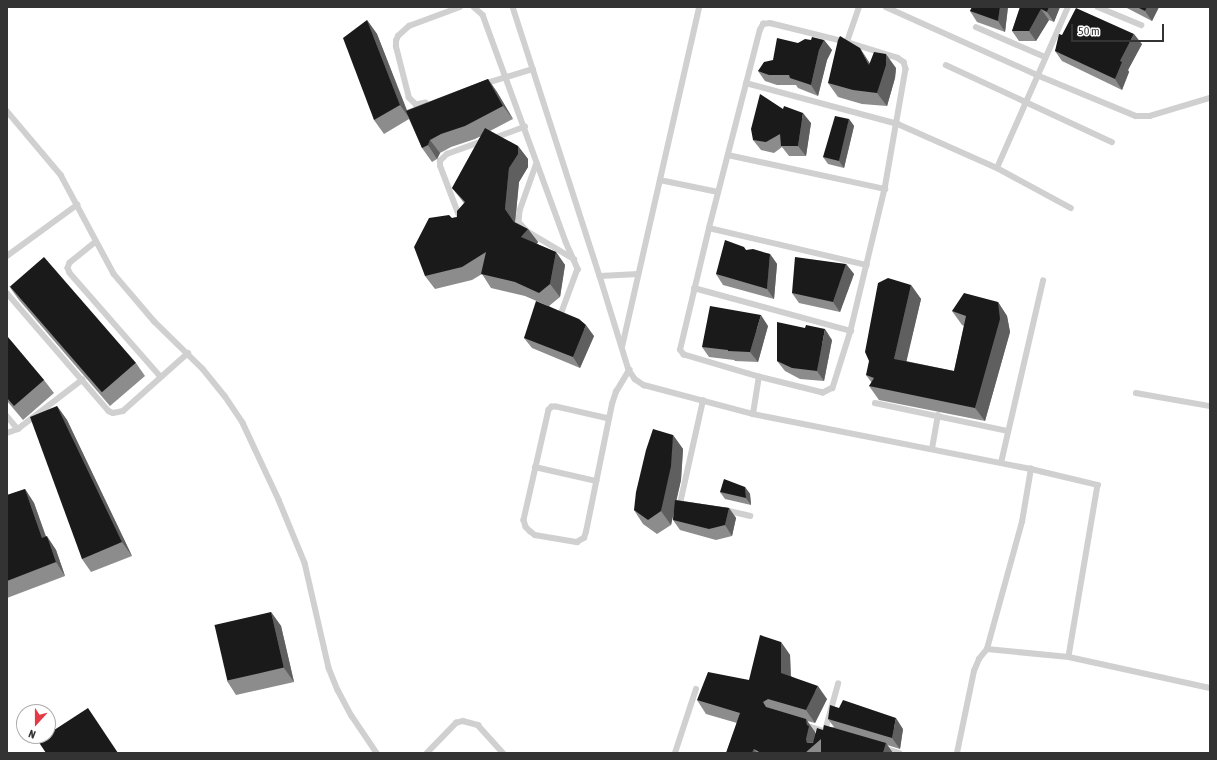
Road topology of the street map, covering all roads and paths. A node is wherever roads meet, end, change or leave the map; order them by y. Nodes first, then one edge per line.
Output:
1 (460, 7) edge
2 (474, 7) edge
3 (513, 7) edge
4 (699, 7) edge
5 (859, 7) edge
6 (886, 7) edge
7 (1068, 7) edge
8 (1098, 7) edge
9 (1141, 25) dead end
10 (976, 28) dead end
11 (848, 42) junction
12 (1045, 57) junction
13 (946, 65) dead end
14 (533, 69) junction
15 (1037, 75) junction
16 (507, 76) junction
17 (746, 83) junction
18 (478, 86) edge
19 (1210, 98) edge
20 (435, 100) edge
21 (1025, 102) junction
22 (7, 111) edge
23 (898, 124) junction
24 (525, 127) junction
25 (1112, 142) dead end
26 (728, 155) junction
27 (538, 163) junction
28 (997, 168) junction
29 (660, 180) junction
30 (886, 189) junction
31 (718, 192) junction
32 (77, 205) junction
33 (1072, 208) dead end
34 (461, 221) edge
35 (708, 228) junction
36 (96, 242) junction
37 (7, 256) edge
38 (574, 259) junction
39 (867, 265) junction
40 (638, 274) junction
41 (600, 276) junction
42 (1042, 281) dead end
43 (694, 288) junction
44 (7, 295) edge
45 (561, 315) edge
46 (851, 331) junction
47 (622, 347) junction
48 (188, 353) junction
49 (629, 370) junction
50 (161, 377) junction
51 (759, 377) junction
52 (82, 380) junction
53 (1136, 393) dead end
54 (703, 401) junction
55 (875, 403) dead end
56 (1210, 406) edge
57 (753, 414) junction
58 (7, 416) edge
59 (938, 416) junction
60 (609, 420) junction
61 (18, 429) junction
62 (1008, 431) junction
63 (7, 433) edge
64 (932, 449) junction
65 (1001, 463) junction
66 (535, 467) junction
67 (1031, 468) junction
68 (596, 481) junction
69 (681, 500) junction
70 (689, 502) edge
71 (720, 509) edge
72 (678, 513) edge
73 (750, 516) dead end
74 (987, 649) junction
75 (1070, 657) junction
76 (838, 684) dead end
77 (1210, 688) edge
78 (696, 690) dead end
79 (797, 723) edge
80 (825, 732) junction
81 (832, 734) edge
82 (823, 739) edge
83 (877, 747) edge
84 (377, 753) edge
85 (427, 753) edge
86 (503, 753) edge
87 (674, 753) edge
88 (899, 753) edge
89 (957, 753) edge

1 - 20 lane
2 - 16 lane
3 - 14 lane
4 - 29 lane
5 - 11 lane
6 - 15 lane
7 - 12 lane
8 - 9 lane
10 - 12 lane
11 - 17 lane
11 - 23 lane
12 - 15 lane
13 - 21 lane
14 - 16 lane
14 - 41 lane
15 - 19 lane
15 - 21 lane
16 - 18 lane
16 - 24 lane
17 - 23 lane
17 - 26 lane
21 - 25 lane
21 - 28 lane
22 - 32 lane
23 - 28 lane
23 - 30 lane
24 - 27 lane
24 - 34 lane
26 - 30 lane
26 - 31 lane
27 - 38 lane
27 - 38 lane
28 - 33 lane
29 - 31 lane
29 - 40 lane
30 - 39 lane
31 - 35 lane
32 - 36 lane
32 - 37 lane
35 - 39 lane
35 - 43 lane
36 - 48 lane
36 - 50 lane
38 - 45 lane
39 - 46 lane
40 - 41 lane
40 - 47 lane
41 - 47 lane
42 - 62 lane
43 - 46 lane
43 - 51 lane
44 - 52 lane
46 - 51 lane
47 - 49 lane
48 - 50 lane
48 - 84 lane
49 - 54 lane
49 - 60 lane
50 - 52 lane
51 - 57 lane
52 - 61 lane
53 - 56 lane
54 - 57 lane
54 - 69 lane
55 - 59 lane
57 - 64 lane
58 - 61 lane
59 - 62 lane
59 - 64 lane
60 - 66 lane
60 - 68 lane
61 - 63 lane
62 - 65 lane
64 - 65 lane
65 - 67 lane
66 - 68 lane
66 - 68 lane
67 - 74 lane
67 - 75 lane
69 - 70 lane
69 - 72 lane
71 - 73 lane
74 - 75 lane
74 - 89 lane
75 - 77 lane
76 - 80 lane
78 - 87 lane
79 - 80 lane
80 - 81 lane
80 - 82 lane
83 - 88 lane
85 - 86 lane

